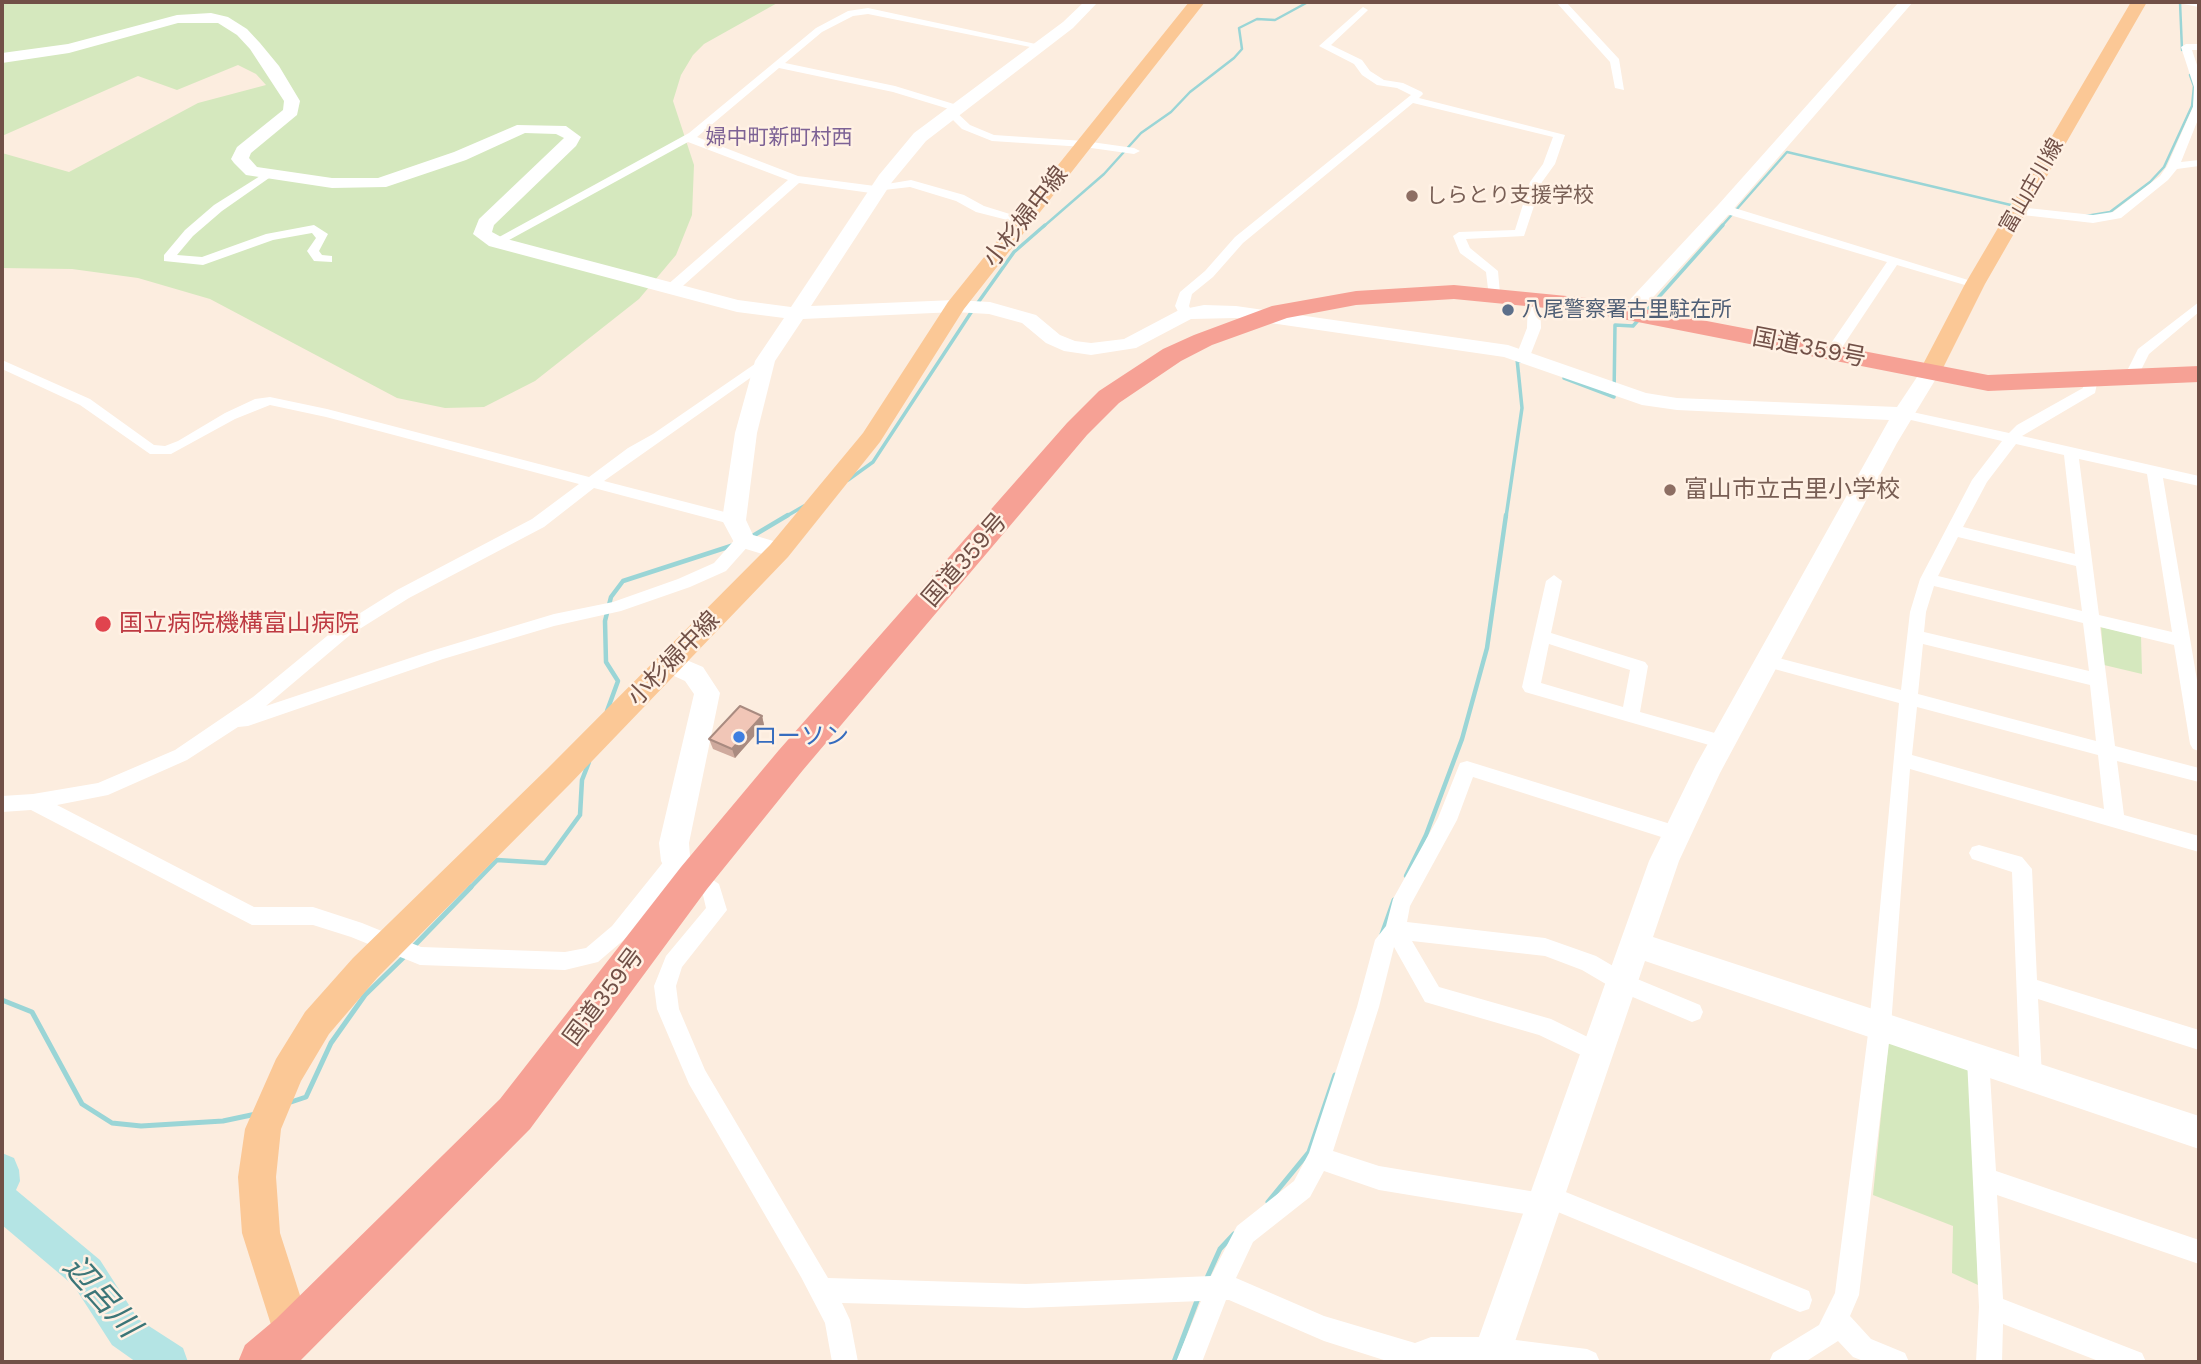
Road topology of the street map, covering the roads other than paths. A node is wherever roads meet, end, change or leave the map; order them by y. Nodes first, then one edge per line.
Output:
1 (883, 2) edge
2 (1087, 2) edge
3 (1197, 2) edge
4 (1561, 2) edge
5 (1906, 2) edge
6 (2139, 2) edge
7 (2186, 2) edge
8 (2199, 4) edge
9 (1363, 10) dead end
10 (868, 11) junction
11 (1040, 46) junction
12 (2199, 47) edge
13 (2, 58) edge
14 (778, 65) junction
15 (2199, 87) edge
16 (1620, 88) dead end
17 (1412, 100) junction
18 (952, 110) junction
19 (688, 138) junction
20 (1084, 144) junction
21 (1134, 151) dead end
22 (2199, 163) edge
23 (2173, 166) junction
24 (268, 174) junction
25 (796, 179) junction
26 (879, 188) junction
27 (1724, 209) junction
28 (2018, 211) junction
29 (1023, 220) junction
30 (496, 242) junction
31 (328, 260) dead end
32 (1894, 260) junction
33 (1975, 284) junction
34 (671, 289) junction
35 (1494, 293) junction
36 (1534, 298) junction
37 (955, 306) junction
38 (2199, 306) edge
39 (795, 313) junction
40 (1628, 313) junction
41 (1186, 314) junction
42 (1832, 352) junction
43 (1523, 356) junction
44 (765, 361) junction
45 (2, 364) edge
46 (2199, 366) edge
47 (2135, 369) junction
48 (1930, 372) junction
49 (2199, 374) edge
50 (2091, 379) junction
51 (1903, 414) junction
52 (2011, 440) junction
53 (2071, 453) junction
54 (2154, 471) junction
55 (591, 481) junction
56 (2199, 481) edge
57 (739, 530) junction
58 (1954, 530) junction
59 (779, 551) junction
60 (2084, 562) junction
61 (1928, 579) junction
62 (1554, 581) dead end
63 (2090, 618) junction
64 (1542, 636) junction
65 (1916, 636) junction
66 (2182, 640) junction
67 (1767, 661) junction
68 (670, 663) junction
69 (2097, 680) junction
70 (1910, 697) junction
71 (1631, 715) junction
72 (226, 727) junction
73 (1723, 742) junction
74 (2199, 744) edge
75 (2105, 749) junction
76 (1902, 760) junction
77 (2199, 775) edge
78 (33, 802) junction
79 (2, 804) edge
80 (2115, 820) junction
81 (1677, 834) junction
82 (2199, 844) edge
83 (1979, 853) dead end
84 (685, 870) junction
85 (1395, 930) junction
86 (1637, 944) junction
87 (1623, 983) junction
88 (2027, 986) junction
89 (1692, 1012) dead end
90 (1880, 1026) junction
91 (2199, 1040) edge
92 (1598, 1053) junction
93 (1978, 1059) junction
94 (2031, 1077) junction
95 (2199, 1133) edge
96 (1319, 1158) junction
97 (1984, 1179) junction
98 (1545, 1201) junction
99 (2199, 1252) edge
100 (1218, 1288) junction
101 (822, 1290) junction
102 (1800, 1300) dead end
103 (1991, 1307) junction
104 (1835, 1319) junction
105 (286, 1354) edge
106 (1490, 1356) edge
107 (1404, 1359) edge
108 (845, 1362) edge
109 (1189, 1362) edge
110 (1587, 1362) edge
111 (1782, 1362) edge
112 (1896, 1362) edge
113 (1989, 1362) edge
114 (2133, 1362) edge

1 - 10 street
2 - 11 street
3 - 20 main road, 小杉婦中線
4 - 16 street
5 - 27 street
6 - 28 main road, 富山庄川線
7 - 8 street
9 - 17 street
10 - 11 street
10 - 14 street
11 - 18 street
12 - 15 street
13 - 24 street
14 - 18 street
14 - 19 street
15 - 23 street
17 - 35 street
17 - 41 street
18 - 20 street
18 - 26 street
19 - 25 street
19 - 30 street
20 - 21 street
20 - 29 main road, 小杉婦中線
22 - 23 street
23 - 28 street
24 - 30 street
24 - 31 street
25 - 26 street
25 - 34 street
26 - 29 street
26 - 39 street
27 - 32 street
27 - 40 street
28 - 33 main road, 富山庄川線
29 - 37 main road, 小杉婦中線
30 - 34 street
32 - 33 street
32 - 42 street
33 - 48 main road, 富山庄川線
34 - 39 street
35 - 36 highway, 国道359号
35 - 84 highway, 国道359号
36 - 40 highway, 国道359号
36 - 43 street
37 - 39 street
37 - 41 street
37 - 59 main road, 小杉婦中線
38 - 47 street
39 - 44 street
40 - 42 highway, 国道359号
41 - 43 street
42 - 48 highway, 国道359号
43 - 51 street
44 - 55 street
44 - 57 street
45 - 55 street
46 - 47 highway, 国道359号
47 - 48 highway, 国道359号
48 - 50 highway, 国道359号
48 - 51 street
49 - 50 highway, 国道359号
50 - 52 street
51 - 52 street
51 - 67 street
52 - 53 street
52 - 58 street
53 - 54 street
53 - 60 street
54 - 56 street
54 - 66 street
55 - 57 street
55 - 72 street
57 - 59 street
57 - 72 street
58 - 60 street
58 - 61 street
59 - 68 main road, 小杉婦中線
60 - 63 street
61 - 63 street
61 - 65 street
62 - 64 street
63 - 66 street
63 - 69 street
64 - 71 street
64 - 71 street
65 - 69 street
65 - 70 street
66 - 74 street
67 - 70 street
67 - 73 street
68 - 84 street
68 - 105 main road, 小杉婦中線
69 - 75 street
70 - 75 street
70 - 76 street
71 - 73 street
72 - 78 street
73 - 81 street
75 - 77 street
75 - 80 street
76 - 80 street
76 - 90 street
78 - 79 street
78 - 84 street
80 - 82 street
81 - 85 street
81 - 86 street
83 - 88 street
84 - 101 street
84 - 105 highway, 国道359号
85 - 87 street
85 - 92 street
85 - 96 street
86 - 87 street
86 - 90 street
87 - 89 street
87 - 92 street
88 - 91 street
88 - 94 street
90 - 93 street
90 - 104 street
92 - 98 street
93 - 94 street
93 - 97 street
94 - 95 street
96 - 98 street
96 - 100 street
97 - 99 street
97 - 103 street
98 - 102 street
98 - 106 street
100 - 101 street
100 - 107 street
100 - 109 street
101 - 108 street
103 - 113 street
103 - 114 street
104 - 111 street
104 - 112 street
106 - 107 street
106 - 110 street

